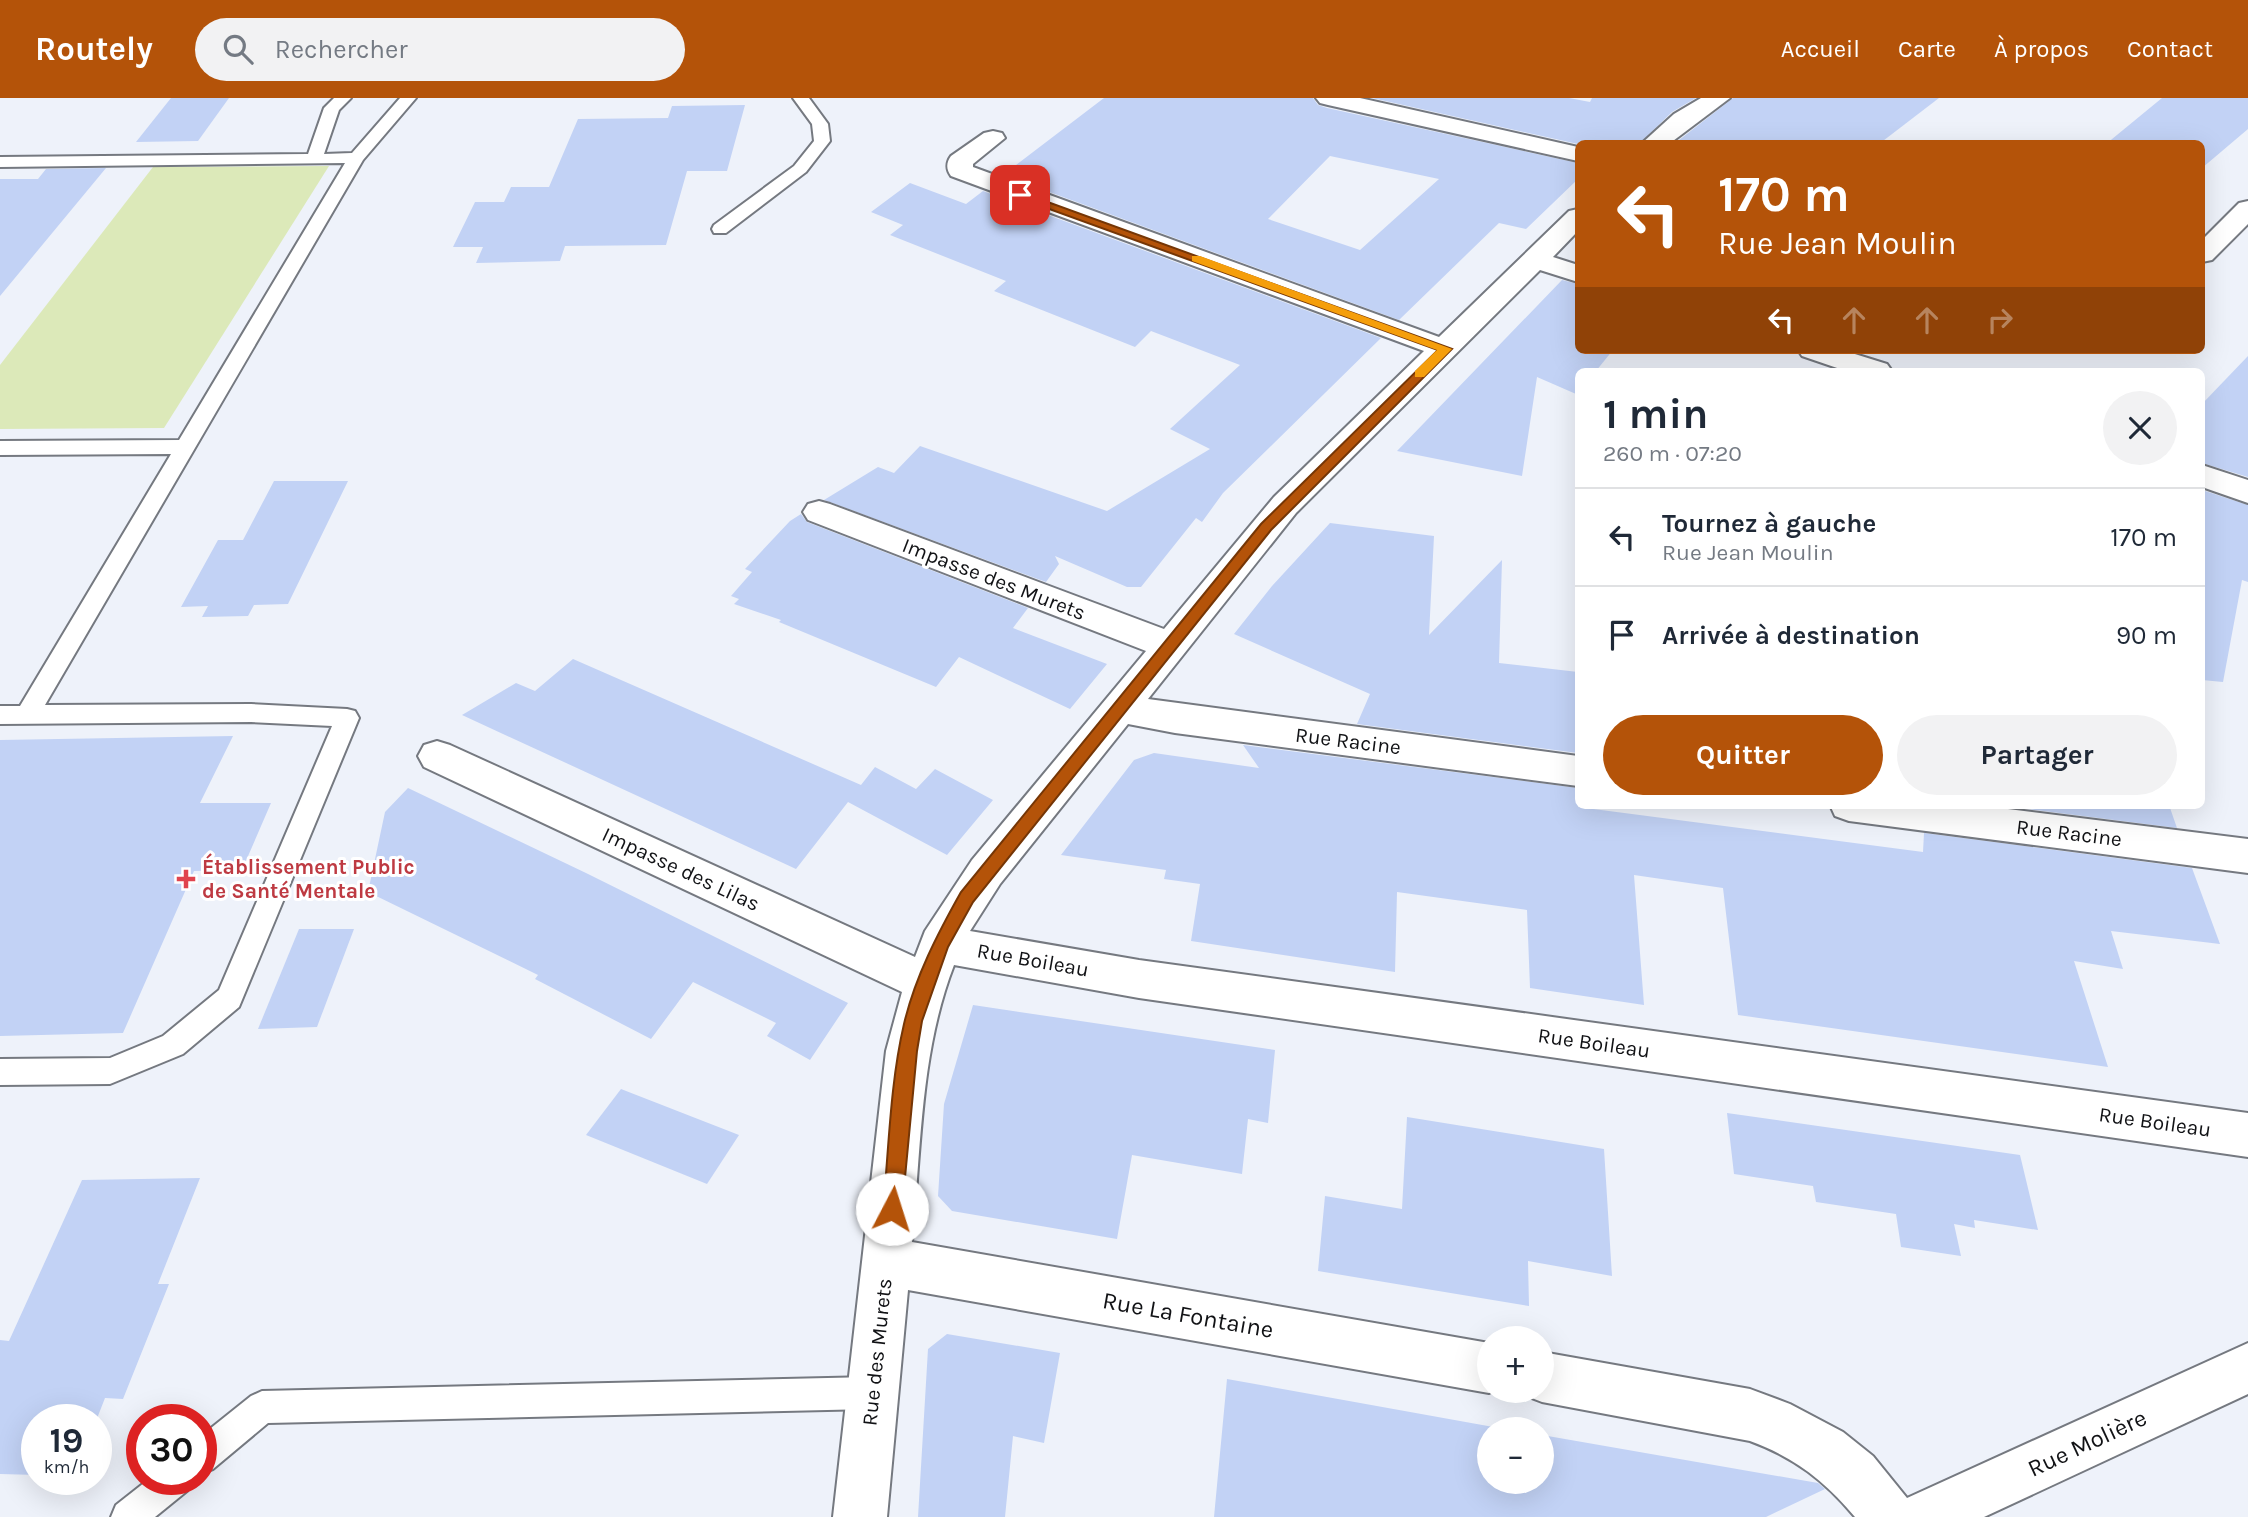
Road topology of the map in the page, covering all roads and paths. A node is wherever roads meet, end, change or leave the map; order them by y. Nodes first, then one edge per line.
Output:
1 (343, 98) edge
2 (408, 98) edge
3 (801, 98) edge
4 (1328, 98) edge
5 (1718, 98) edge
6 (993, 138) dead end
7 (1658, 140) edge
8 (1575, 153) edge
9 (356, 158) junction
10 (314, 159) junction
11 (0, 162) edge
12 (2248, 209) edge
13 (1575, 221) edge
14 (720, 229) dead end
15 (2205, 251) edge
16 (1536, 260) junction
17 (1575, 273) edge
18 (1446, 349) junction
19 (1824, 354) edge
20 (1868, 368) edge
21 (183, 447) junction
22 (0, 448) edge
23 (2205, 477) edge
24 (2248, 492) edge
25 (819, 512) dead end
26 (1170, 646) junction
27 (1118, 708) junction
28 (0, 715) edge
29 (27, 715) junction
30 (437, 756) dead end
31 (1575, 771) edge
32 (1880, 809) edge
33 (2248, 856) edge
34 (933, 963) junction
35 (0, 1072) edge
36 (2248, 1135) edge
37 (887, 1262) junction
38 (1477, 1366) edge
39 (2248, 1368) edge
40 (1554, 1379) edge
41 (872, 1393) junction
42 (217, 1444) edge
43 (155, 1495) edge
44 (128, 1517) edge
45 (860, 1517) edge
46 (1889, 1517) edge
47 (1926, 1517) edge

1 - 10 lane
2 - 9 lane
3 - 14 lane
4 - 8 street
5 - 7 street
6 - 18 street
9 - 10 lane
9 - 21 lane
10 - 11 lane
12 - 15 street
13 - 16 street, Rue des Murets
16 - 17 street
16 - 18 street, Rue des Murets
18 - 26 street, Rue des Murets
19 - 20 street
21 - 22 lane
21 - 29 lane
23 - 24 street
25 - 26 street, Impasse des Murets
26 - 27 street, Rue des Murets
27 - 31 street, Rue Racine
27 - 34 street, Rue des Murets
28 - 29 lane
29 - 35 lane
30 - 34 street, Impasse des Lilas
32 - 33 street, Rue Racine
34 - 36 street, Rue Boileau
34 - 37 street, Rue des Murets
37 - 38 street, Rue La Fontaine
37 - 41 street, Rue des Murets
39 - 47 street, Rue Molière
40 - 46 street
41 - 42 lane
41 - 45 street, Rue des Murets
43 - 44 lane

